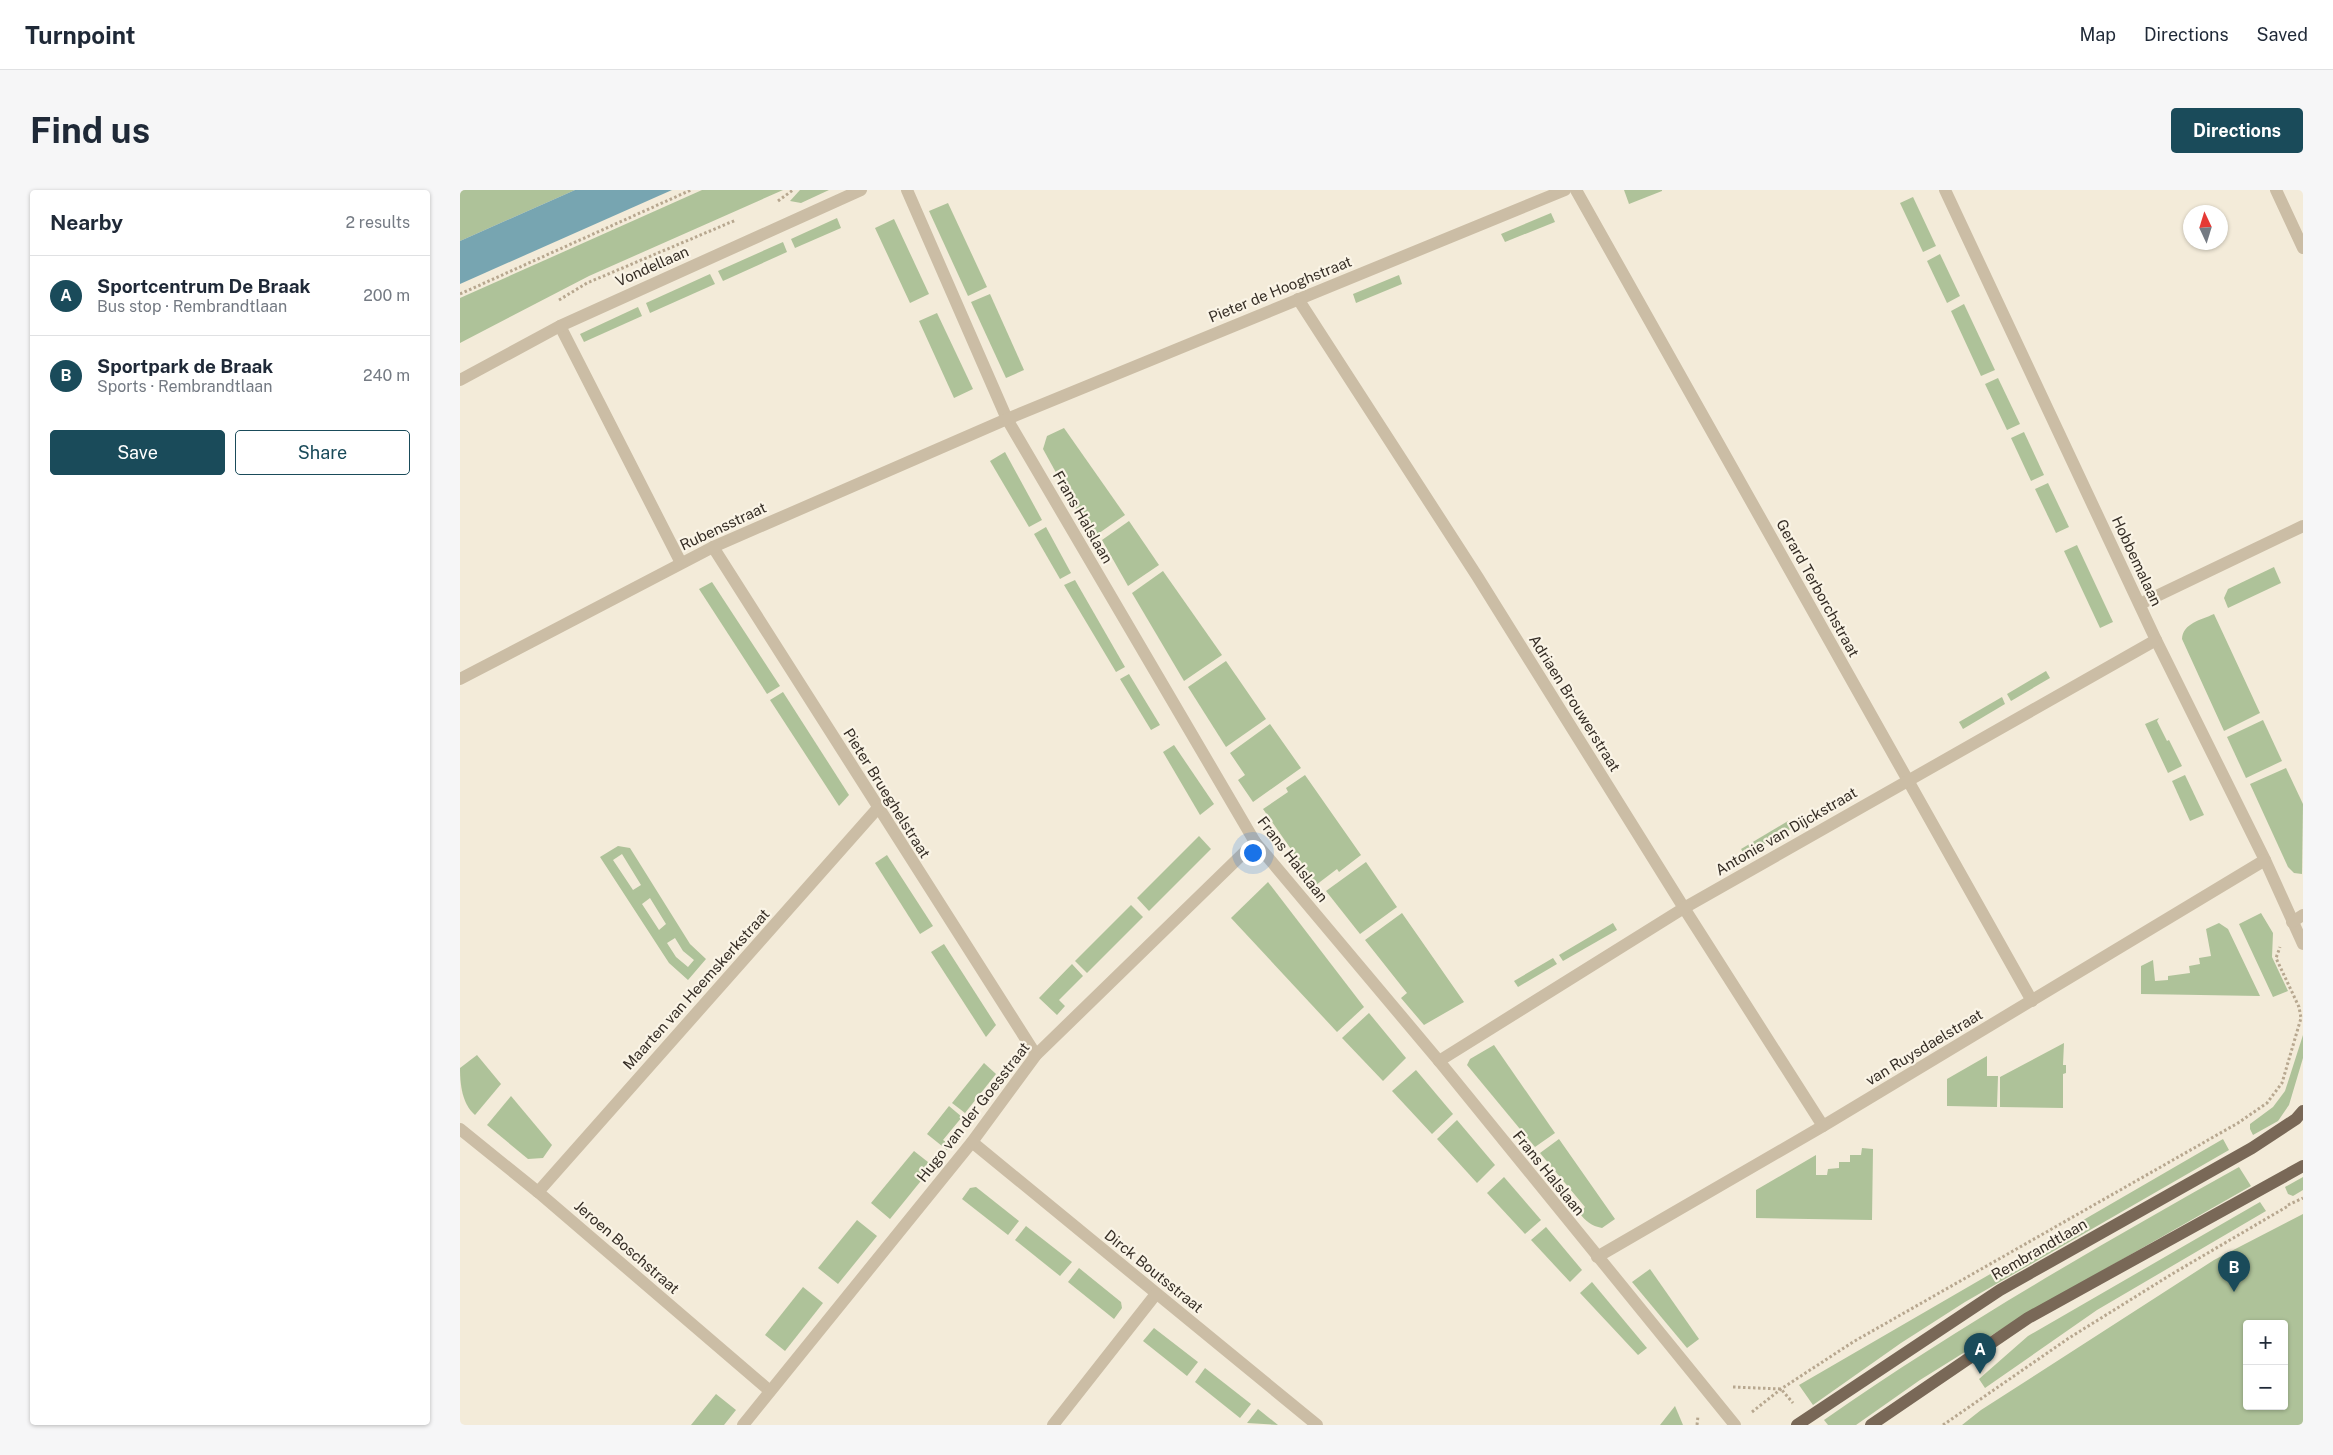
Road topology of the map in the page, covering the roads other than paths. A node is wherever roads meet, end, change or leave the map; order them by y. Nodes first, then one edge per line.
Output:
1 (861, 190) edge
2 (906, 190) edge
3 (1565, 190) edge
4 (1576, 190) edge
5 (1945, 190) edge
6 (2276, 190) edge
7 (2303, 248) edge
8 (1298, 300) junction
9 (560, 326) junction
10 (460, 380) edge
11 (1007, 419) junction
12 (2303, 526) edge
13 (713, 547) junction
14 (681, 563) junction
15 (2140, 604) junction
16 (2156, 640) junction
17 (460, 679) edge
18 (1908, 781) junction
19 (877, 808) junction
20 (1255, 842) junction
21 (2266, 860) junction
22 (1684, 908) junction
23 (2297, 918) edge
24 (2303, 944) edge
25 (2032, 1001) junction
26 (1036, 1055) junction
27 (1439, 1061) junction
28 (2303, 1111) edge
29 (1823, 1126) junction
30 (460, 1129) edge
31 (972, 1142) junction
32 (2303, 1166) edge
33 (538, 1192) junction
34 (1597, 1257) junction
35 (1156, 1294) junction
36 (770, 1392) junction
37 (743, 1425) edge
38 (1053, 1425) edge
39 (1317, 1425) edge
40 (1735, 1425) edge
41 (1797, 1425) edge
42 (1871, 1425) edge

1 - 9 street, Vondellaan
2 - 11 street, Frans Halslaan
3 - 8 street, Pieter de Hooghstraat
4 - 18 street, Gerard Terborchstraat
5 - 15 street, Hobbemalaan
6 - 7 street
8 - 11 street, Pieter de Hooghstraat
8 - 22 street, Adriaen Brouwerstraat
9 - 10 street, Vondellaan
9 - 14 street
11 - 13 street, Rubensstraat
11 - 20 street, Frans Halslaan
12 - 15 street
13 - 14 street, Rubensstraat
13 - 19 street, Pieter Brueghelstraat
14 - 17 street, Rubensstraat
15 - 16 street, Hobbemalaan
16 - 18 street, Antonie van Dijckstraat
16 - 21 street, Hobbemalaan
18 - 22 street, Antonie van Dijckstraat
18 - 25 street, Gerard Terborchstraat
19 - 26 street, Pieter Brueghelstraat
19 - 33 street, Maarten van Heemskerkstraat
20 - 26 street, Hugo van der Goesstraat
20 - 27 street, Frans Halslaan
21 - 23 street, Hobbemalaan
21 - 25 street, van Ruysdaelstraat
22 - 27 street, Antonie van Dijckstraat
22 - 29 street, Adriaen Brouwerstraat
23 - 24 street, Hobbemalaan
25 - 29 street, van Ruysdaelstraat
26 - 31 street, Hugo van der Goesstraat
27 - 34 street, Frans Halslaan
28 - 41 main road, Rembrandtlaan
29 - 34 street, van Ruysdaelstraat
30 - 33 street, Jeroen Boschstraat
31 - 35 street, Dirck Boutsstraat
31 - 36 street, Hugo van der Goesstraat
32 - 42 main road
33 - 36 street, Jeroen Boschstraat
34 - 40 street, Frans Halslaan
35 - 38 street
35 - 39 street, Dirck Boutsstraat
36 - 37 street, Hugo van der Goesstraat

